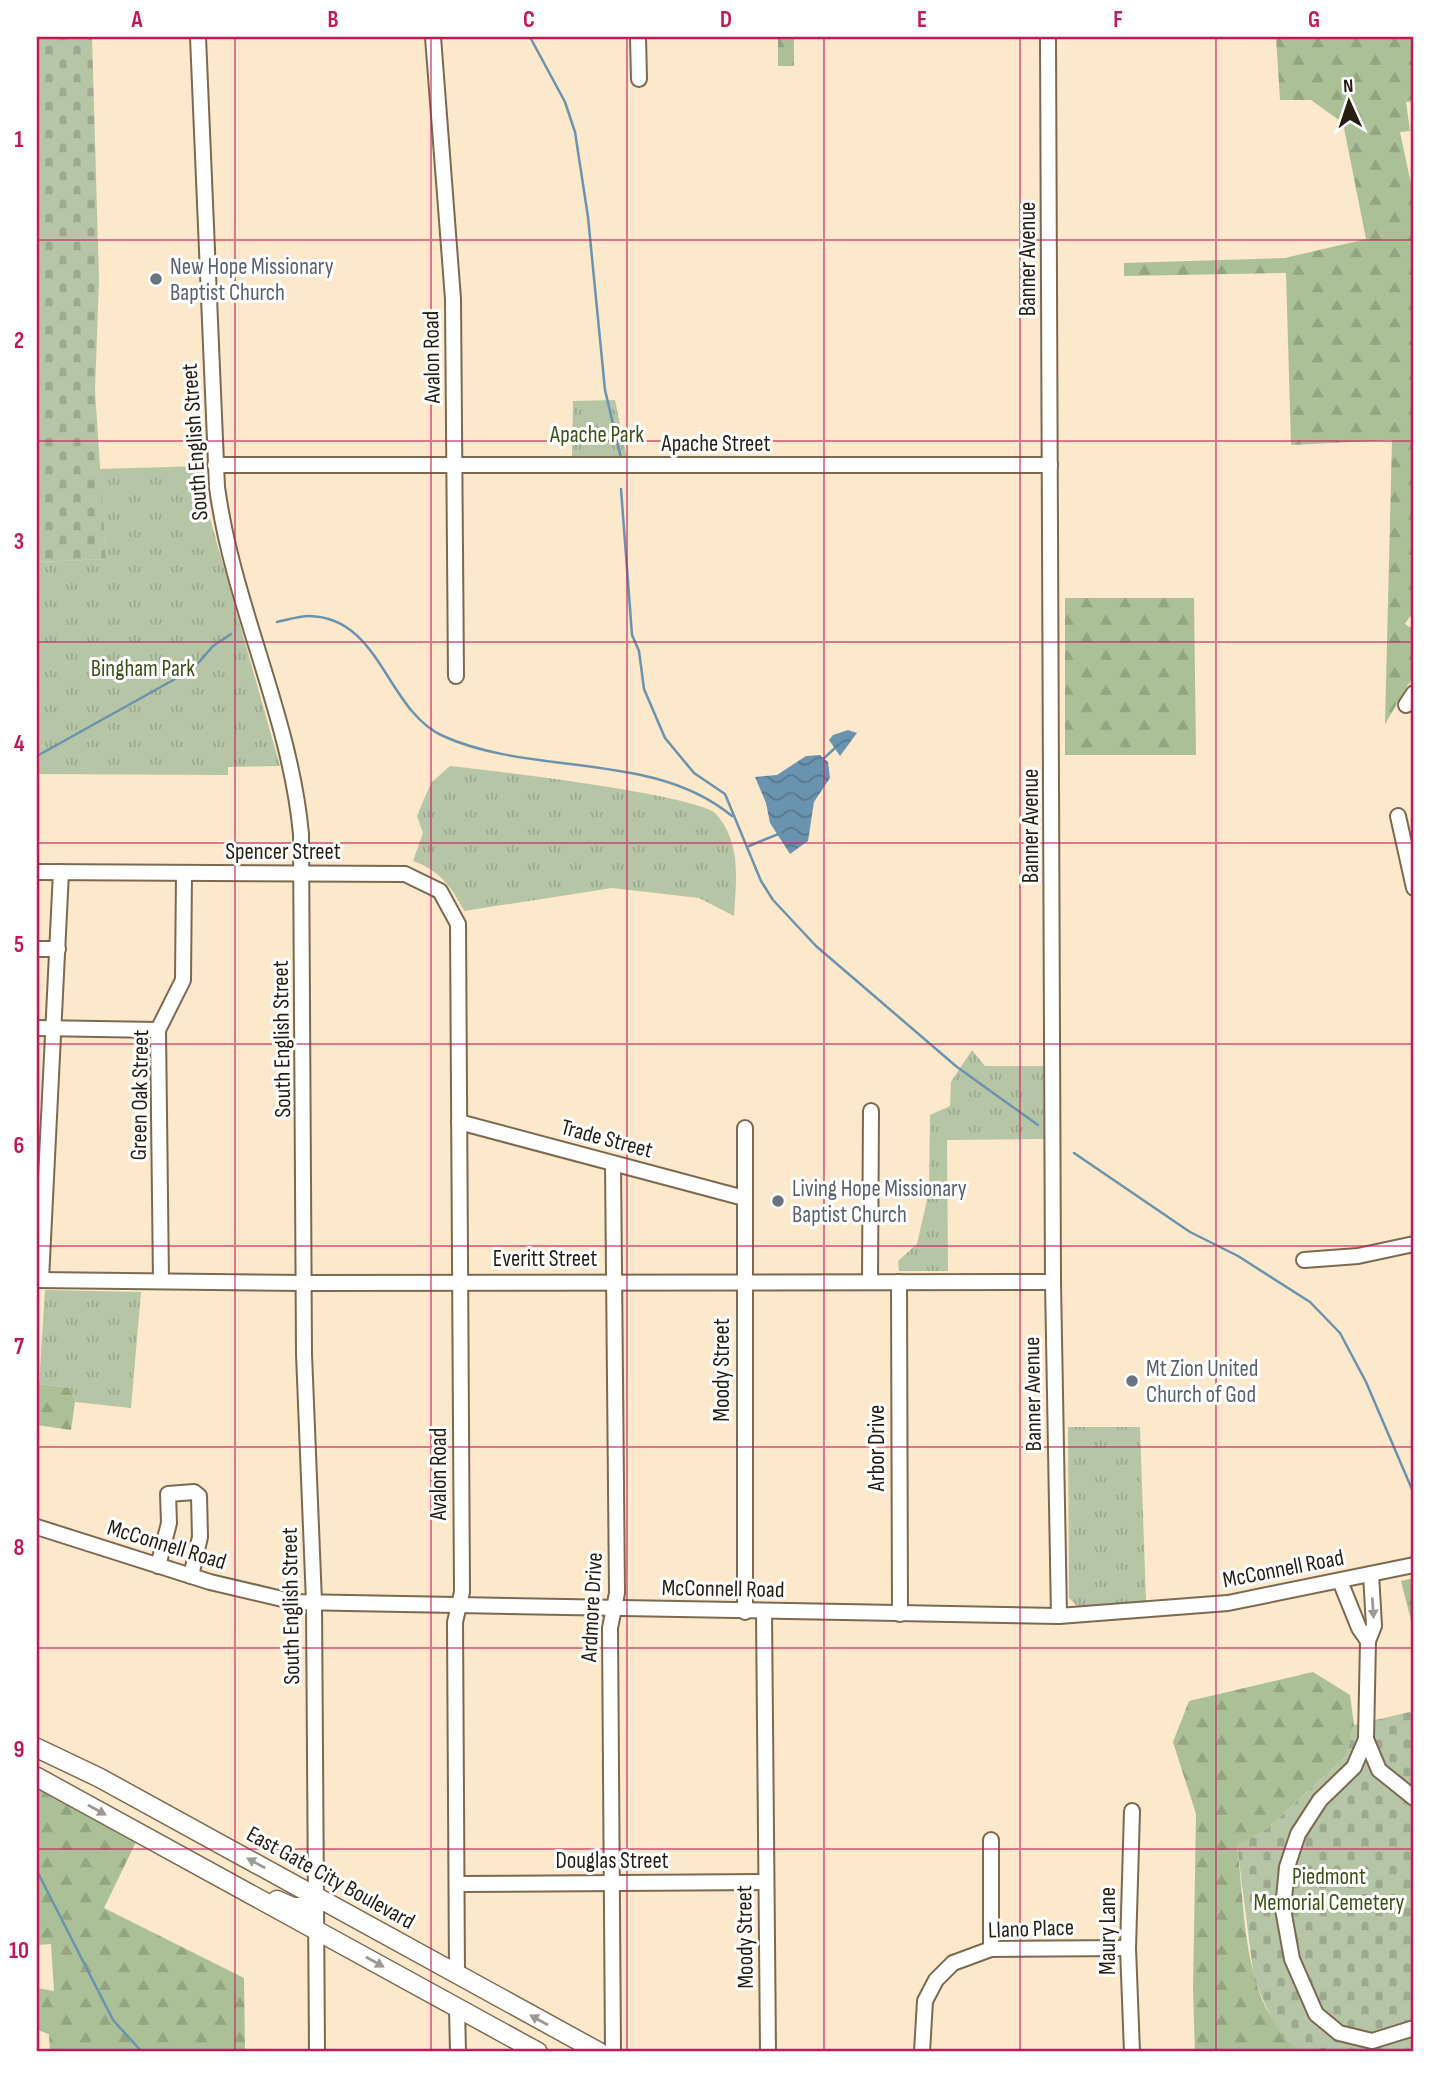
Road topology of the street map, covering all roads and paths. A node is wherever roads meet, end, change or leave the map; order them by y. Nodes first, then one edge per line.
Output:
1 (198, 37) edge
2 (433, 37) edge
3 (638, 37) edge
4 (1048, 37) edge
5 (639, 79) dead end
6 (215, 465) junction
7 (456, 465) junction
8 (1050, 465) junction
9 (456, 676) dead end
10 (1398, 816) dead end
11 (37, 872) edge
12 (61, 872) junction
13 (184, 873) junction
14 (302, 875) junction
15 (1414, 888) edge
16 (37, 949) edge
17 (58, 949) junction
18 (461, 971) joint
19 (37, 1028) edge
20 (54, 1028) junction
21 (158, 1030) junction
22 (871, 1111) dead end
23 (459, 1122) junction
24 (744, 1128) dead end
25 (613, 1164) junction
26 (744, 1198) junction
27 (1414, 1244) edge
28 (1304, 1260) dead end
29 (39, 1280) edge
30 (161, 1281) junction
31 (614, 1281) junction
32 (743, 1281) junction
33 (459, 1282) junction
34 (870, 1282) junction
35 (899, 1282) junction
36 (1053, 1282) junction
37 (304, 1283) junction
38 (37, 1527) edge
39 (1414, 1565) edge
40 (158, 1566) junction
41 (1371, 1574) junction
42 (191, 1576) junction
43 (1339, 1581) junction
44 (314, 1602) junction
45 (458, 1606) junction
46 (614, 1609) junction
47 (746, 1612) junction
48 (764, 1612) junction
49 (900, 1614) junction
50 (1059, 1616) junction
51 (1368, 1641) junction
52 (1366, 1739) junction
53 (37, 1748) edge
54 (37, 1777) edge
55 (1414, 1798) edge
56 (1132, 1811) dead end
57 (991, 1840) dead end
58 (221, 1878) junction
59 (766, 1882) junction
60 (611, 1883) junction
61 (458, 1884) junction
62 (315, 1896) junction
63 (316, 1929) junction
64 (408, 1948) junction
65 (1128, 1948) junction
66 (990, 1949) junction
67 (457, 1975) junction
68 (457, 2008) junction
69 (1414, 2028) edge
70 (317, 2052) edge
71 (458, 2052) edge
72 (538, 2052) edge
73 (599, 2052) edge
74 (613, 2052) edge
75 (768, 2052) edge
76 (922, 2052) edge
77 (1132, 2052) edge

1 - 6 street, South English Street
2 - 7 street, Avalon Road
3 - 5 street
4 - 8 street, Banner Avenue
6 - 7 street, Apache Street
6 - 14 street, South English Street
7 - 8 street, Apache Street
7 - 9 street, Avalon Road
8 - 36 street, Banner Avenue
10 - 15 street
11 - 12 street, Spencer Street
12 - 13 street, Spencer Street
12 - 17 street
13 - 14 street, Spencer Street
13 - 21 street, Green Oak Street
14 - 18 street, Spencer Street
14 - 37 street, South English Street
16 - 17 street
17 - 20 street
18 - 23 street, Avalon Road
19 - 20 street
20 - 21 street
20 - 29 street
21 - 30 street, Green Oak Street
22 - 34 street
23 - 25 street, Trade Street
23 - 33 street, Avalon Road
24 - 26 street, Moody Street
25 - 26 street, Trade Street
25 - 31 street, Ardmore Drive
26 - 32 street, Moody Street
27 - 28 street
29 - 30 street, Everitt Street
30 - 37 street, Everitt Street
31 - 32 street, Everitt Street
31 - 33 street, Everitt Street
31 - 46 street, Ardmore Drive
32 - 34 street, Everitt Street
32 - 47 street, Moody Street
33 - 37 street, Everitt Street
33 - 45 street, Avalon Road
34 - 35 street, Everitt Street
35 - 36 street, Everitt Street
35 - 49 street, Arbor Drive
36 - 50 street, Banner Avenue
37 - 44 street, South English Street
38 - 40 street, McConnell Road
39 - 41 street, McConnell Road
40 - 42 street, McConnell Road
40 - 42 street
41 - 43 street, McConnell Road
41 -> 51 street
42 - 44 street, McConnell Road
43 - 50 street, McConnell Road
43 - 51 street
44 - 45 street, McConnell Road
44 - 62 street, South English Street
45 - 46 street, McConnell Road
45 - 61 street, Avalon Road
46 - 47 street, McConnell Road
46 - 60 street, Ardmore Drive
47 - 48 street, McConnell Road
48 - 49 street, McConnell Road
48 - 59 street, Moody Street
49 - 50 street, McConnell Road
51 - 52 street
52 - 55 street
52 - 69 street
62 -> 53 main road, East Gate City Boulevard
54 -> 58 main road
56 - 65 street, Maury Lane
57 - 66 street
58 - 62 main road
58 - 63 main road
59 - 60 street, Douglas Street
59 - 75 street, Moody Street
60 - 61 street, Douglas Street
60 - 74 street, Ardmore Drive
61 - 67 street, Avalon Road
62 - 63 street, South English Street
62 - 64 main road, East Gate City Boulevard
63 - 64 main road
63 -> 68 main road
63 - 70 street, South English Street
64 - 67 main road, East Gate City Boulevard
65 - 66 street, Llano Place
65 - 77 street, Maury Lane
66 - 76 street, Llano Place
73 -> 67 main road, East Gate City Boulevard
68 - 71 street
68 - 72 main road

